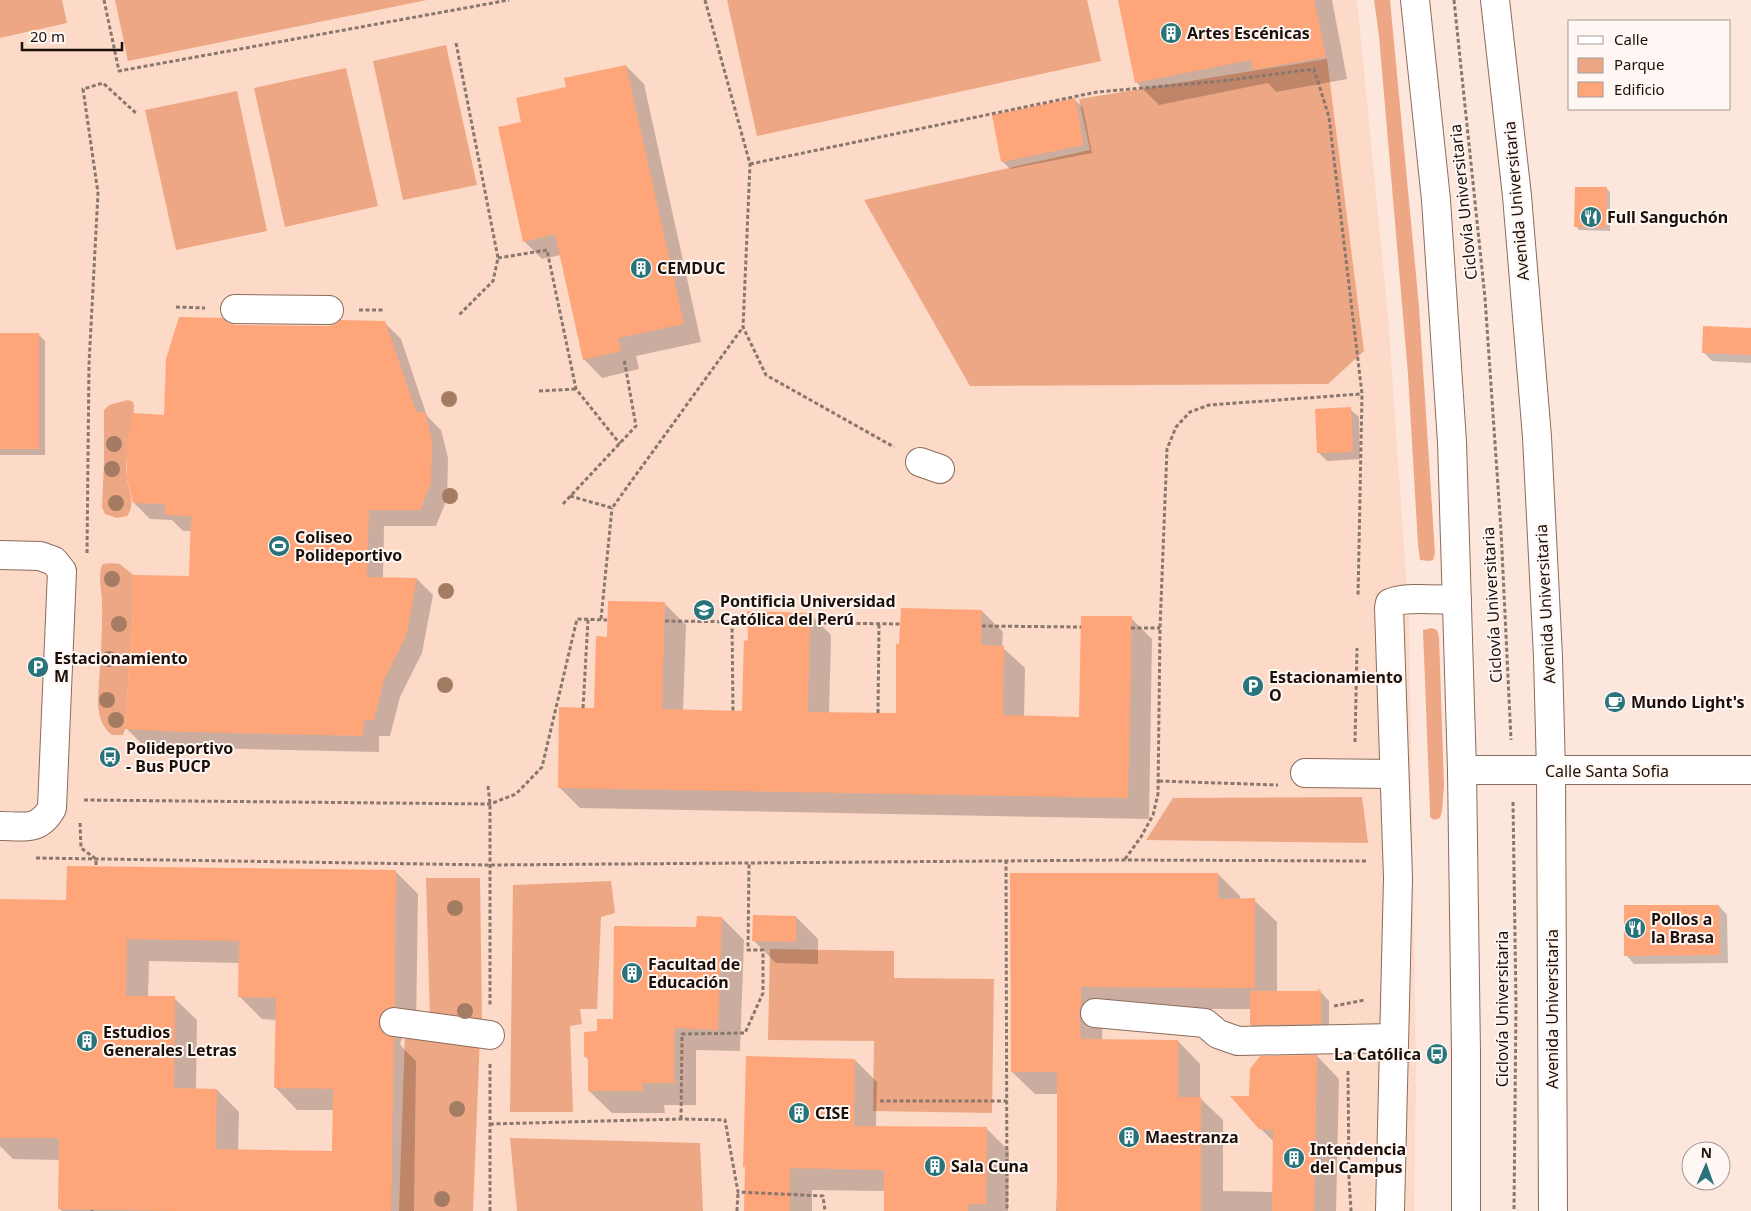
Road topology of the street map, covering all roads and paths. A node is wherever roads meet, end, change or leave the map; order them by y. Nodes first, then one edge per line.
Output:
1 (104, 0) edge
2 (509, 0) edge
3 (705, 0) edge
4 (1415, 0) edge
5 (1454, 0) edge
6 (1495, 0) edge
7 (456, 43) dead end
8 (137, 114) dead end
9 (750, 164) junction
10 (498, 258) junction
11 (235, 309) dead end
12 (328, 310) dead end
13 (459, 316) dead end
14 (743, 326) junction
15 (624, 359) dead end
16 (576, 388) junction
17 (539, 391) dead end
18 (1362, 394) junction
19 (620, 444) junction
20 (930, 465) dead end
21 (570, 496) junction
22 (563, 504) dead end
23 (612, 508) junction
24 (0, 556) edge
25 (87, 563) dead end
26 (1457, 600) junction
27 (1358, 604) dead end
28 (588, 620) junction
29 (601, 620) junction
30 (607, 620) dead end
31 (665, 621) dead end
32 (732, 622) junction
33 (748, 622) dead end
34 (824, 623) dead end
35 (879, 624) junction
36 (900, 624) dead end
37 (982, 626) dead end
38 (1081, 627) dead end
39 (1131, 628) dead end
40 (1160, 628) junction
41 (1357, 644) dead end
42 (583, 708) dead end
43 (733, 711) dead end
44 (878, 713) dead end
45 (1462, 770) junction
46 (1512, 770) junction
47 (1751, 770) edge
48 (1552, 771) junction
49 (1355, 773) junction
50 (1394, 774) junction
51 (1296, 779) joint
52 (1159, 781) junction
53 (488, 786) dead end
54 (85, 790) dead end
55 (84, 800) junction
56 (490, 804) junction
57 (82, 806) dead end
58 (80, 821) dead end
59 (0, 826) edge
60 (29, 858) dead end
61 (1398, 858) junction
62 (96, 859) junction
63 (1006, 860) junction
64 (1125, 860) junction
65 (749, 863) junction
66 (490, 865) junction
67 (96, 866) dead end
68 (1367, 992) dead end
69 (1094, 1013) dead end
70 (394, 1022) dead end
71 (490, 1035) dead end
72 (1394, 1038) junction
73 (1320, 1039) junction
74 (1007, 1101) junction
75 (880, 1102) dead end
76 (681, 1119) junction
77 (490, 1124) dead end
78 (738, 1192) junction
79 (737, 1211) edge
80 (825, 1211) edge
81 (1006, 1211) edge
82 (1351, 1211) edge
83 (1390, 1211) edge
84 (1466, 1211) edge
85 (1514, 1211) edge
86 (1553, 1211) edge

1 - 2 path
3 - 9 path
4 - 26 main road
5 - 46 path, Ciclovía Universitaria
6 - 48 main road, Avenida Universitaria
7 - 10 path
8 - 25 path
9 - 14 path
9 - 18 path
10 - 13 path
10 - 16 path
11 - 12 main road
14 - 20 path
14 - 23 path
15 - 19 path
16 - 17 path
16 - 19 path
18 - 27 path
18 - 40 path
19 - 21 path
21 - 22 path
21 - 23 path
23 - 29 path
24 - 59 main road
26 - 45 main road
26 - 50 main road
28 - 29 path
28 - 42 path
28 - 56 path
29 - 30 path
31 - 32 path
32 - 33 path
32 - 43 path
34 - 35 path
35 - 36 path
35 - 44 path
37 - 38 path
39 - 40 path
40 - 52 path
41 - 49 path
45 - 46 main road, Calle Santa Sofia
45 - 84 main road
46 - 48 main road, Calle Santa Sofia
46 - 85 path, Ciclovía Universitaria
47 - 48 main road, Calle Santa Sofia
48 - 86 main road, Avenida Universitaria
49 - 50 main road
49 - 51 main road
50 - 61 main road
51 - 52 path
52 - 64 path
53 - 56 path
54 - 55 path
55 - 56 path
55 - 57 path
56 - 66 path
58 - 62 path
60 - 62 path
61 - 64 path
61 - 72 main road
62 - 66 path
62 - 67 path
63 - 64 path
63 - 65 path
63 - 74 path
65 - 66 path
65 - 76 path
68 - 73 path
69 - 73 main road
70 - 71 main road
72 - 73 main road
72 - 83 main road
73 - 82 path
74 - 75 path
74 - 81 path
76 - 77 path
76 - 78 path
78 - 79 path
78 - 80 path

